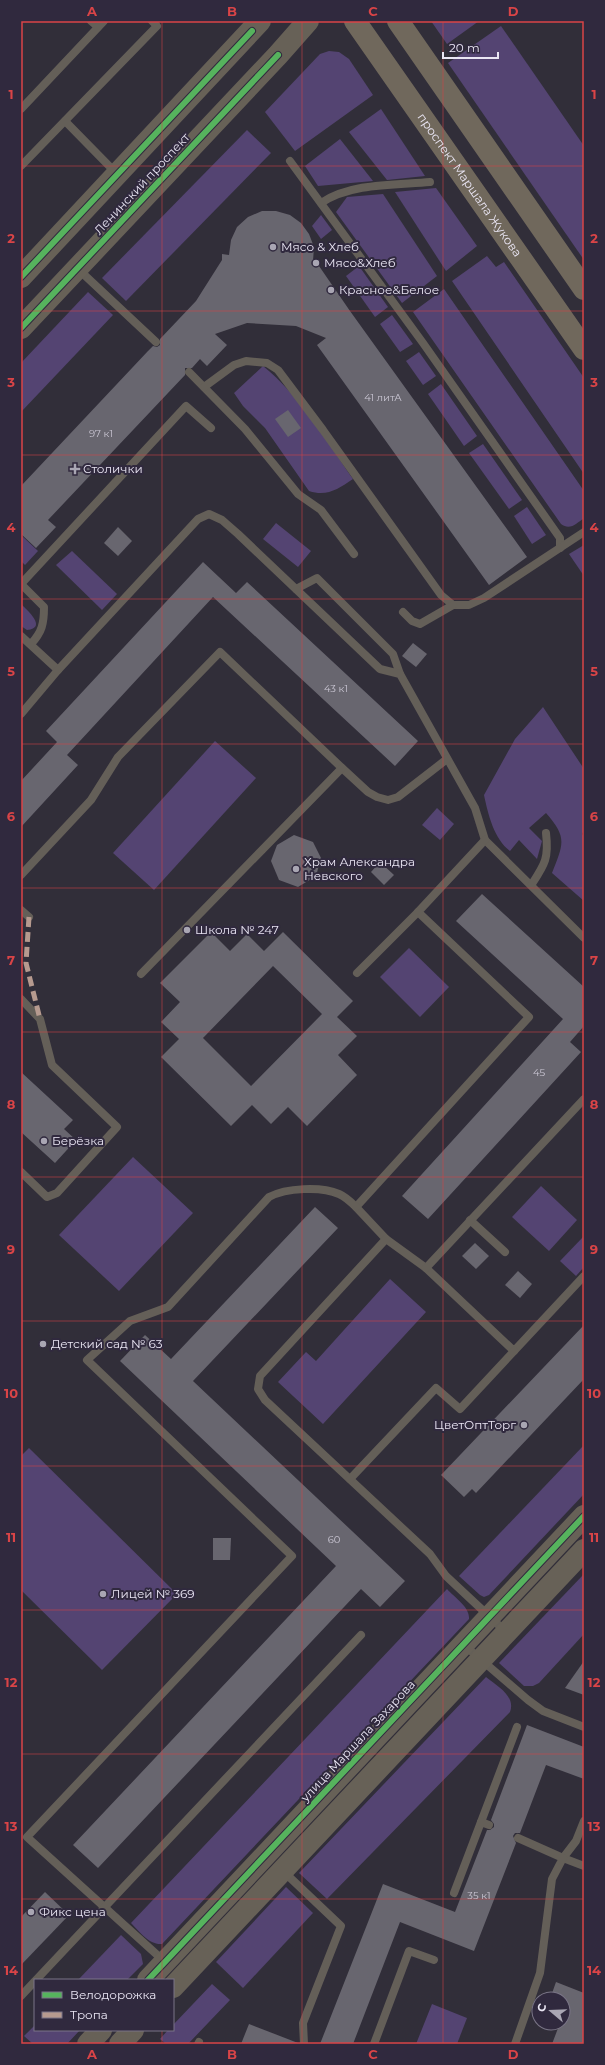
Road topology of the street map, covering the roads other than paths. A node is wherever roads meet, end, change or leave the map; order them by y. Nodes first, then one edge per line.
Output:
1 (91, 21) edge
2 (104, 21) edge
3 (152, 21) edge
4 (260, 21) edge
5 (308, 21) edge
6 (355, 21) edge
7 (398, 21) edge
8 (98, 27) junction
9 (21, 109) edge
10 (65, 121) junction
11 (290, 161) dead end
12 (21, 166) edge
13 (117, 174) junction
14 (430, 182) dead end
15 (321, 203) junction
16 (78, 268) junction
17 (21, 277) edge
18 (584, 290) edge
19 (21, 328) edge
20 (156, 342) dead end
21 (584, 349) edge
22 (188, 372) dead end
23 (204, 387) junction
24 (211, 428) dead end
25 (584, 532) edge
26 (560, 548) junction
27 (354, 554) dead end
28 (21, 584) edge
29 (296, 589) junction
30 (453, 605) junction
31 (404, 612) dead end
32 (21, 636) edge
33 (31, 644) junction
34 (58, 670) junction
35 (400, 674) junction
36 (21, 714) edge
37 (447, 759) junction
38 (342, 768) junction
39 (546, 833) dead end
40 (485, 840) junction
41 (21, 875) edge
42 (532, 884) junction
43 (21, 910) edge
44 (418, 912) junction
45 (28, 917) dead end
46 (584, 938) edge
47 (357, 972) dead end
48 (141, 974) dead end
49 (21, 999) edge
50 (584, 1099) edge
51 (21, 1172) edge
52 (356, 1207) junction
53 (470, 1220) junction
54 (386, 1239) junction
55 (505, 1252) dead end
56 (426, 1268) junction
57 (584, 1276) edge
58 (514, 1351) junction
59 (350, 1479) junction
60 (584, 1516) edge
61 (584, 1550) edge
62 (489, 1617) junction
63 (506, 1633) junction
64 (361, 1635) dead end
65 (464, 1645) junction
66 (480, 1660) junction
67 (517, 1727) dead end
68 (584, 1727) edge
69 (584, 1820) edge
70 (518, 1838) dead end
71 (563, 1858) junction
72 (274, 1863) junction
73 (584, 1866) edge
74 (454, 1894) dead end
75 (103, 1907) junction
76 (434, 1960) dead end
77 (173, 1974) edge
78 (36, 1979) edge
79 (152, 1979) edge
80 (34, 1981) edge
81 (21, 1996) edge
82 (100, 2031) edge
83 (132, 2031) edge
84 (88, 2044) edge
85 (120, 2044) edge
86 (304, 2044) edge
87 (374, 2044) edge
88 (515, 2044) edge

1 - 8 lane
2 - 8 lane
3 - 10 lane
4 - 13 street, Ленинский проспект
5 - 16 street, Ленинский проспект
6 - 21 main road, проспект Маршала Жукова
7 - 18 main road
8 - 9 lane
10 - 12 lane
10 - 13 lane
11 - 15 lane
13 - 17 street, Ленинский проспект
14 - 15 lane
15 - 26 lane
16 - 19 street, Ленинский проспект
16 - 20 lane
22 - 23 lane
23 - 27 lane
23 - 30 lane
24 - 28 lane
25 - 26 lane
26 - 30 lane
28 - 33 lane
29 - 34 lane
29 - 35 lane
29 - 35 lane
30 - 31 lane
32 - 33 lane
33 - 34 lane
34 - 36 lane
35 - 37 lane
37 - 38 lane
37 - 40 lane
38 - 41 lane
38 - 48 lane
39 - 42 lane
40 - 42 lane
40 - 44 lane
42 - 46 lane
43 - 45 lane
44 - 47 lane
44 - 52 lane
49 - 51 lane
50 - 53 lane
52 - 54 lane
52 - 75 lane
53 - 55 lane
53 - 56 lane
54 - 56 lane
54 - 59 lane
56 - 58 lane
57 - 58 lane
58 - 59 lane
59 - 62 lane
60 - 62 street, улица Маршала Захарова
61 - 63 street, улица Маршала Захарова
62 - 63 lane
62 - 65 street, улица Маршала Захарова
63 - 66 street, улица Маршала Захарова
64 - 75 lane
65 - 66 lane
65 - 72 street, улица Маршала Захарова
66 - 68 lane
66 - 72 street, улица Маршала Захарова
67 - 74 lane
69 - 71 lane
70 - 71 lane
71 - 73 lane
71 - 88 lane
72 - 77 street, улица Маршала Захарова
72 - 86 lane
75 - 77 lane
75 - 78 lane
76 - 87 lane
77 - 79 street, улица Маршала Захарова
80 - 81 lane
82 - 84 street
83 - 85 street

